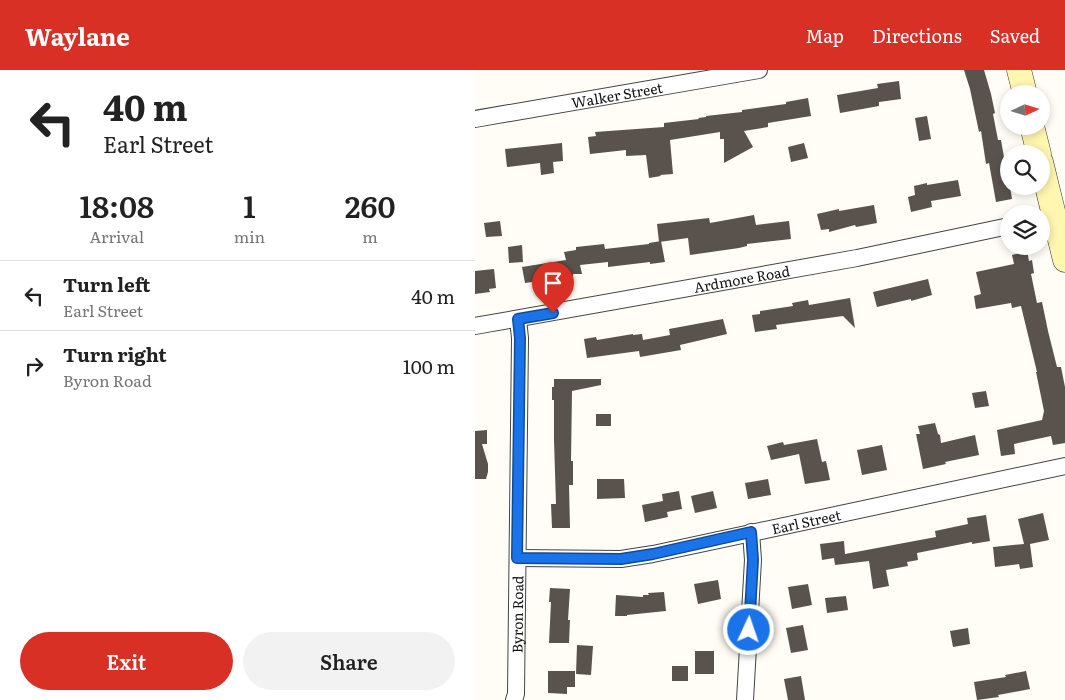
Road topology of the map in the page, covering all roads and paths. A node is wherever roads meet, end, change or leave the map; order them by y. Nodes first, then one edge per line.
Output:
1 (759, 70) edge
2 (1019, 70) edge
3 (1023, 85) edge
4 (475, 119) edge
5 (1050, 223) edge
6 (1000, 228) edge
7 (1065, 260) edge
8 (518, 319) junction
9 (475, 326) edge
10 (1065, 466) edge
11 (751, 532) junction
12 (517, 558) junction
13 (514, 700) edge
14 (745, 700) edge

1 - 4 street, Walker Street
2 - 3 main road
5 - 7 main road
6 - 8 street, Ardmore Road
8 - 9 street, Ardmore Road
8 - 12 street, Byron Road
10 - 11 street, Earl Street
11 - 12 street, Earl Street
11 - 14 street
12 - 13 street, Byron Road

